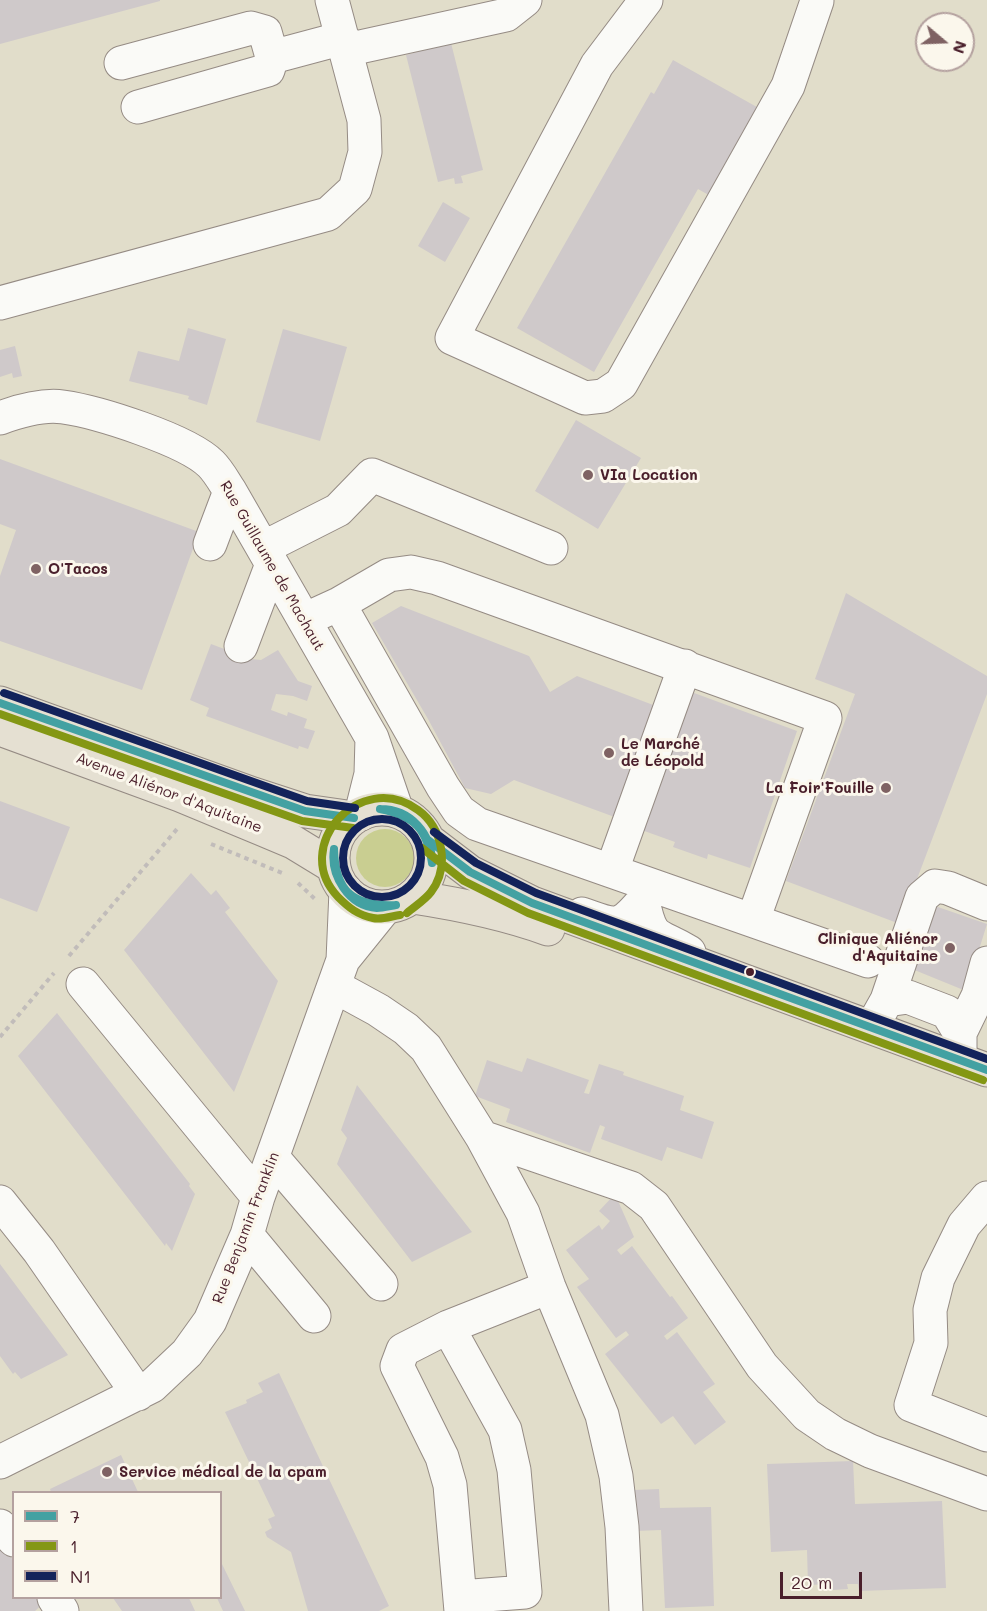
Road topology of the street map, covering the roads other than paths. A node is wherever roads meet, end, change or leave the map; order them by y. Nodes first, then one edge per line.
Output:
1 (332, 0) edge
2 (525, 0) edge
3 (646, 0) edge
4 (817, 0) edge
5 (344, 44) junction
6 (272, 57) junction
7 (121, 63) dead end
8 (138, 107) dead end
9 (0, 303) edge
10 (0, 418) edge
11 (230, 490) junction
12 (210, 544) dead end
13 (551, 548) dead end
14 (268, 556) junction
15 (339, 604) junction
16 (304, 620) junction
17 (241, 646) dead end
18 (685, 666) junction
19 (0, 703) edge
20 (0, 729) edge
21 (372, 738) junction
22 (397, 811) junction
23 (357, 816) junction
24 (428, 840) junction
25 (612, 870) junction
26 (490, 882) junction
27 (332, 887) junction
28 (645, 892) junction
29 (399, 902) junction
30 (987, 904) edge
31 (753, 920) junction
32 (867, 961) dead end
33 (987, 963) edge
34 (338, 973) junction
35 (729, 976) junction
36 (83, 984) dead end
37 (886, 1000) junction
38 (871, 1028) junction
39 (969, 1054) edge
40 (987, 1088) edge
41 (482, 1137) junction
42 (273, 1158) junction
43 (258, 1197) junction
44 (987, 1198) edge
45 (0, 1202) edge
46 (247, 1234) junction
47 (381, 1284) dead end
48 (549, 1287) junction
49 (314, 1316) dead end
50 (448, 1327) junction
51 (138, 1394) junction
52 (987, 1435) edge
53 (0, 1462) edge
54 (987, 1494) edge
55 (0, 1526) edge
56 (12, 1538) edge
57 (460, 1604) edge
58 (623, 1610) edge

1 - 5 street
2 - 5 street
3 - 4 street
5 - 6 street
5 - 9 street
6 - 7 street
6 - 8 street
10 - 11 street, Rue Guillaume de Machaut
11 - 12 street
11 - 14 street, Rue Guillaume de Machaut
13 - 14 street
14 - 16 street, Rue Guillaume de Machaut
14 - 17 street
15 - 16 street
15 - 18 street
15 - 25 street
16 - 21 street, Rue Guillaume de Machaut
18 - 25 street
18 - 31 street
19 - 23 main road, Avenue Aliénor d'Aquitaine
20 - 27 main road, Avenue Aliénor d'Aquitaine
21 - 22 street, Rue Guillaume de Machaut
21 - 23 street
22 - 23 main road
22 - 24 main road
23 - 27 main road
24 - 26 main road
24 - 29 main road
25 - 28 street
26 - 28 street
26 - 35 main road
27 - 29 main road
27 - 34 street, Rue Benjamin Franklin
28 - 31 street
28 - 35 street
29 - 34 street, Rue Benjamin Franklin
29 - 40 main road
30 - 37 street
31 - 32 street
33 - 39 street
34 - 41 street
34 - 42 street, Rue Benjamin Franklin
35 - 38 main road
36 - 43 street
37 - 38 street
37 - 39 street
38 - 39 main road
41 - 48 street
41 - 54 street
42 - 43 street, Rue Benjamin Franklin
42 - 47 street
43 - 46 street, Rue Benjamin Franklin
44 - 52 street
45 - 51 street
46 - 49 street
46 - 51 street, Rue Benjamin Franklin
48 - 50 street
48 - 58 street
50 - 57 street
50 - 57 street
51 - 53 street, Rue Benjamin Franklin
55 - 56 street

